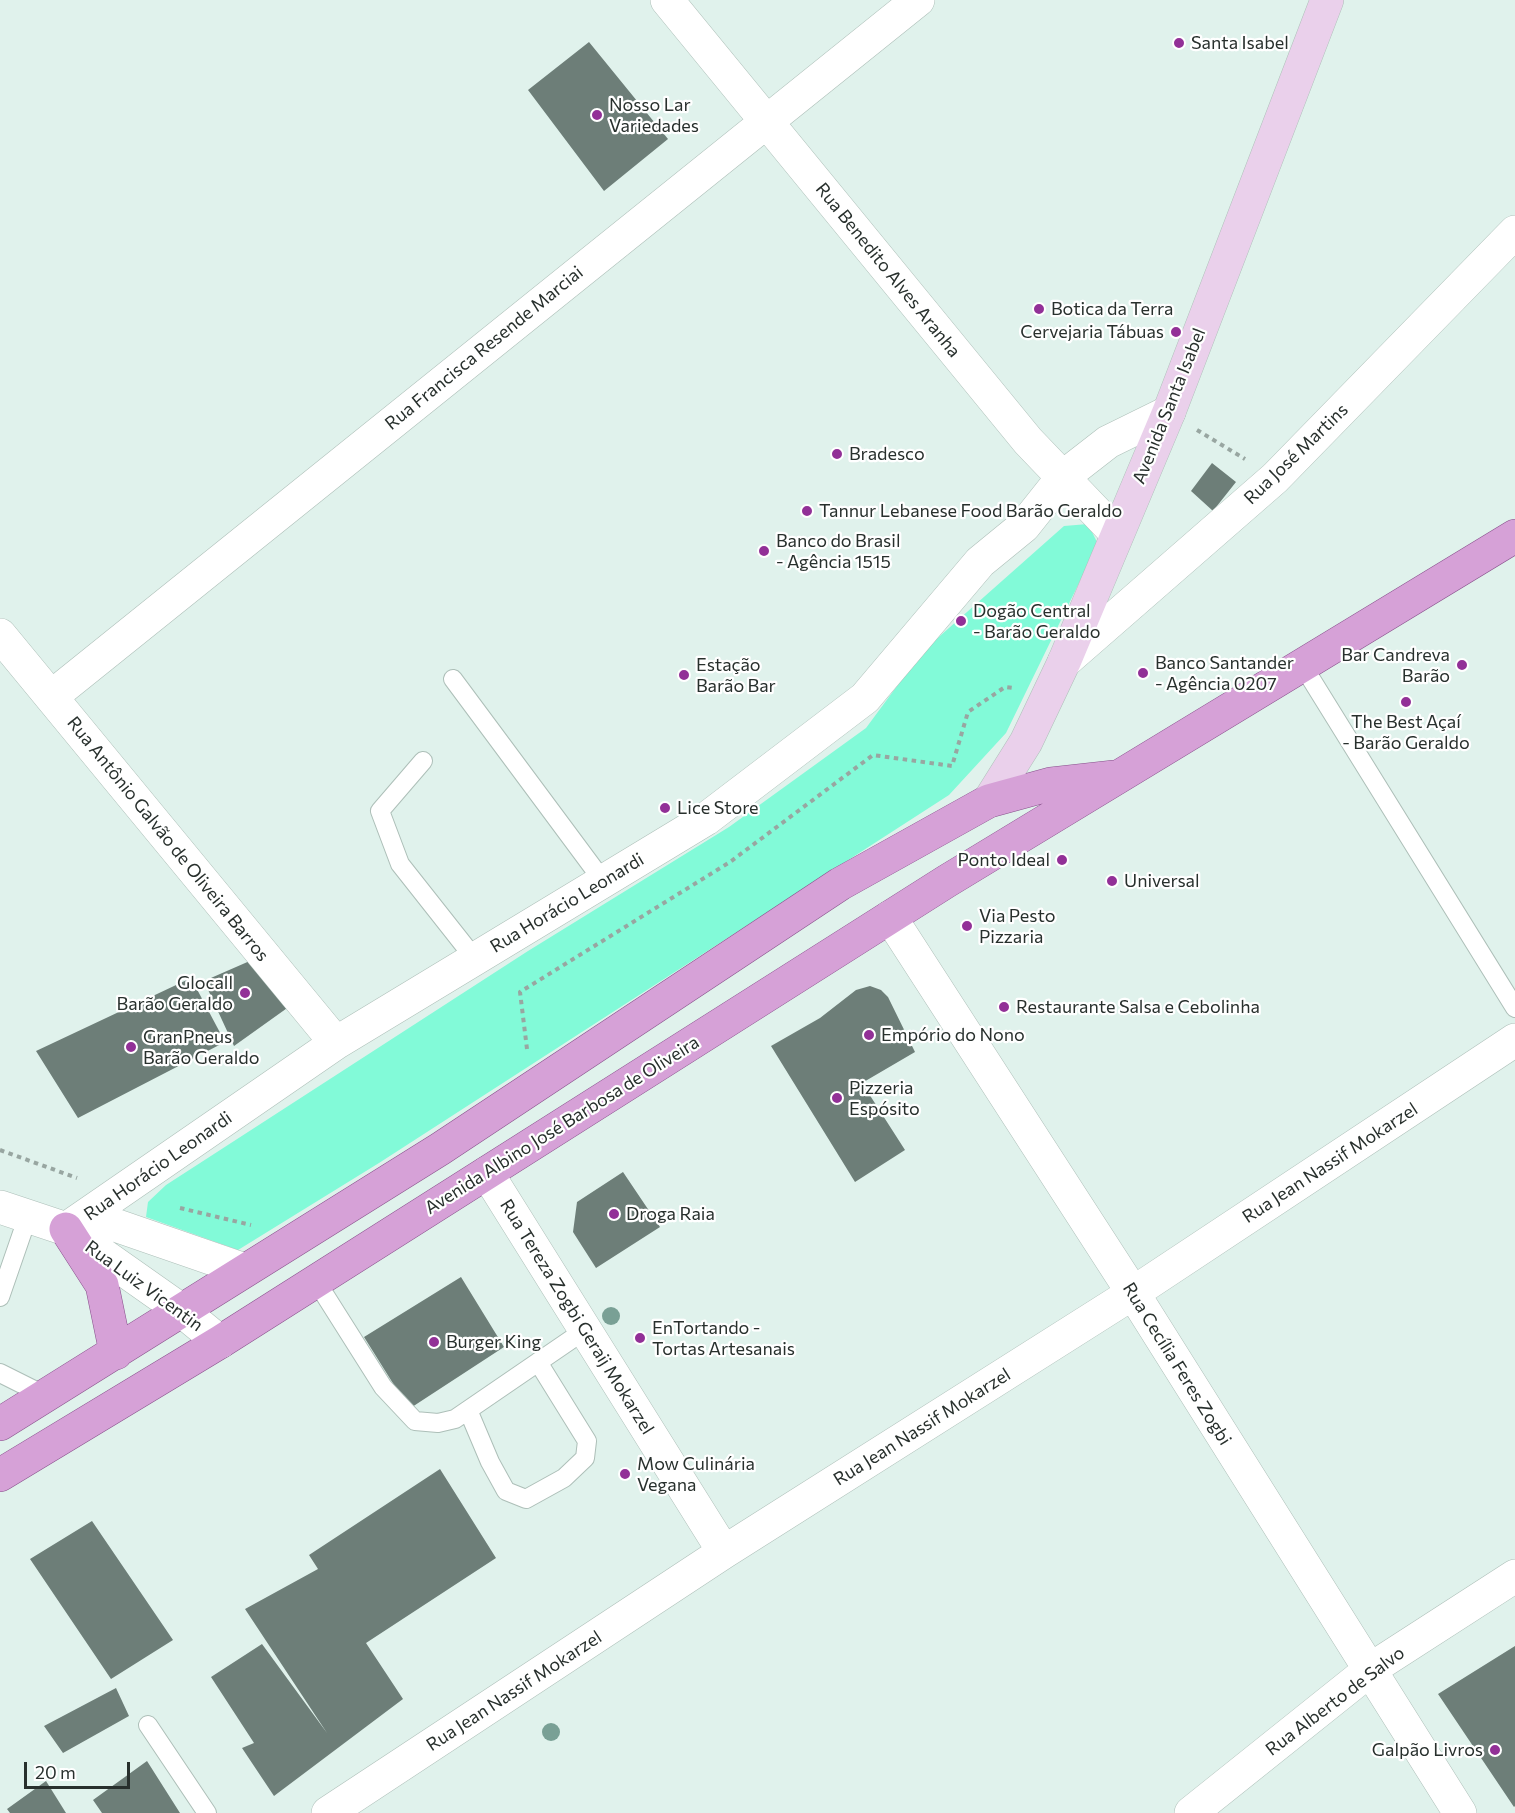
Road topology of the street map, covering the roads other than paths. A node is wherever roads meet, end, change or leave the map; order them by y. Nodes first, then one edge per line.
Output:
1 (668, 0) edge
2 (918, 0) edge
3 (1327, 0) edge
4 (766, 121) junction
5 (1515, 232) edge
6 (1168, 412) junction
7 (1063, 477) junction
8 (1116, 534) junction
9 (1515, 536) edge
10 (0, 635) edge
11 (1064, 662) junction
12 (1303, 666) junction
13 (453, 679) dead end
14 (51, 697) junction
15 (423, 760) dead end
16 (1124, 776) junction
17 (989, 801) junction
18 (603, 881) junction
19 (947, 881) junction
20 (890, 917) junction
21 (475, 959) junction
22 (1515, 1008) edge
23 (1515, 1040) edge
24 (336, 1043) junction
25 (487, 1173) junction
26 (14, 1212) edge
27 (66, 1229) junction
28 (245, 1270) junction
29 (316, 1281) junction
30 (1133, 1293) junction
31 (0, 1297) edge
32 (181, 1310) junction
33 (585, 1330) junction
34 (220, 1342) junction
35 (116, 1353) junction
36 (538, 1362) junction
37 (0, 1373) edge
38 (46, 1396) junction
39 (468, 1410) junction
40 (0, 1424) edge
41 (0, 1475) edge
42 (724, 1552) junction
43 (1515, 1576) edge
44 (1371, 1669) junction
45 (148, 1725) dead end
46 (207, 1813) edge
47 (328, 1813) edge
48 (1191, 1813) edge
49 (1460, 1813) edge

1 - 4 street, Rua Benedito Alves Aranha
2 - 4 street, Rua Francisca Resende Marciai
3 - 6 main road, Avenida Santa Isabel
4 - 7 street, Rua Benedito Alves Aranha
4 - 14 street, Rua Francisca Resende Marciai
5 - 11 street, Rua José Martins
6 - 7 street, Rua Horácio Leonardi
6 - 8 main road, Avenida Santa Isabel
7 - 8 street, Rua Benedito Alves Aranha
7 - 18 street, Rua Horácio Leonardi
8 - 11 main road, Avenida Santa Isabel
9 - 12 main road, Avenida Albino José Barbosa de Oliveira
10 - 14 street, Rua Antônio Galvão de Oliveira Barros
11 - 17 main road, Avenida Santa Isabel
12 - 16 main road, Avenida Albino José Barbosa de Oliveira
12 - 22 lane
13 - 18 lane
14 - 24 street, Rua Antônio Galvão de Oliveira Barros
15 - 21 lane
16 - 17 main road, Avenida Albino José Barbosa de Oliveira
16 - 19 main road, Avenida Albino José Barbosa de Oliveira
17 - 19 main road
17 - 28 main road, Avenida Albino José Barbosa de Oliveira
18 - 21 street, Rua Horácio Leonardi
19 - 20 main road, Avenida Albino José Barbosa de Oliveira
20 - 25 main road, Avenida Albino José Barbosa de Oliveira
20 - 30 street, Rua Cecília Feres Zogbi
21 - 24 street, Rua Horácio Leonardi
23 - 30 street, Rua Jean Nassif Mokarzel
24 - 27 street, Rua Horácio Leonardi
25 - 29 main road, Avenida Albino José Barbosa de Oliveira
25 - 33 street, Rua Tereza Zogbi Geraij Mokarzel
26 - 27 street, Rua Luiz Vicentin
26 - 31 lane
27 - 28 street, Rua Horácio Leonardi
27 - 32 street, Rua Luiz Vicentin
27 - 35 main road
28 - 32 main road, Avenida Albino José Barbosa de Oliveira
29 - 34 main road, Avenida Albino José Barbosa de Oliveira
29 - 39 lane
30 - 42 street, Rua Jean Nassif Mokarzel
30 - 44 street, Rua Cecília Feres Zogbi
32 - 34 street, Rua Luiz Vicentin
32 - 35 main road, Avenida Albino José Barbosa de Oliveira
33 - 36 lane
33 - 42 street, Rua Tereza Zogbi Geraij Mokarzel
34 - 41 main road, Avenida Albino José Barbosa de Oliveira
35 - 38 main road, Avenida Albino José Barbosa de Oliveira
36 - 39 lane
36 - 39 lane
37 - 38 lane
38 - 40 main road, Avenida Albino José Barbosa de Oliveira
42 - 47 street, Rua Jean Nassif Mokarzel
43 - 44 street, Rua Alberto de Salvo
44 - 48 street, Rua Alberto de Salvo
44 - 49 street, Rua Cecília Feres Zogbi
45 - 46 lane

